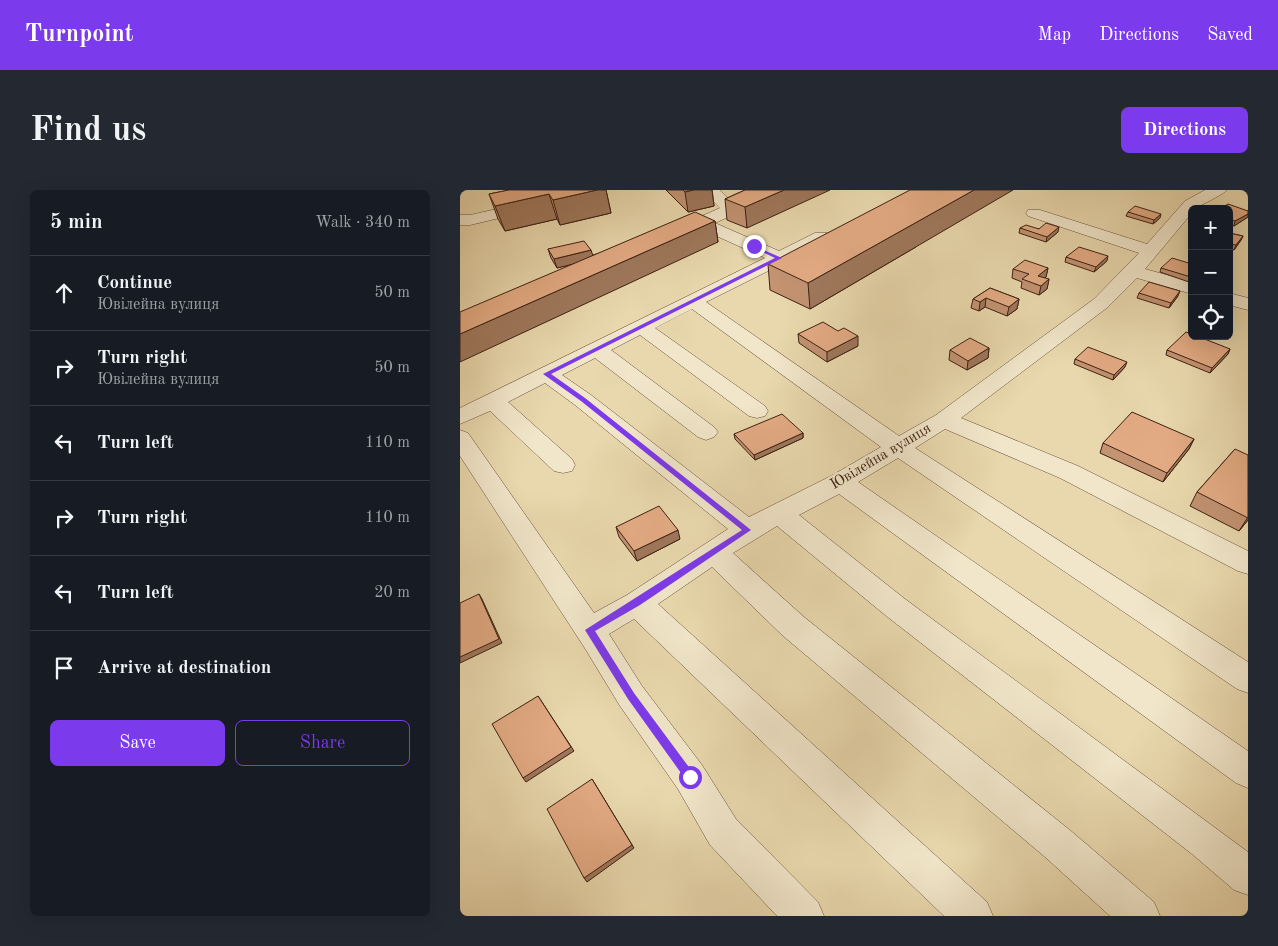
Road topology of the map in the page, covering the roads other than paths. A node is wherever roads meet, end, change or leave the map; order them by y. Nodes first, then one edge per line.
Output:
1 (710, 190) edge
2 (776, 190) edge
3 (1219, 190) edge
4 (547, 203) dead end
5 (731, 210) junction
6 (1034, 213) dead end
7 (460, 220) edge
8 (701, 223) junction
9 (839, 228) edge
10 (659, 242) edge
11 (1149, 251) junction
12 (780, 258) junction
13 (809, 262) edge
14 (1133, 271) junction
15 (1188, 287) edge
16 (1233, 300) edge
17 (693, 301) junction
18 (1248, 304) edge
19 (641, 327) junction
20 (597, 349) junction
21 (546, 374) junction
22 (493, 401) junction
23 (757, 412) dead end
24 (460, 417) edge
25 (944, 420) junction
26 (706, 432) dead end
27 (460, 438) edge
28 (896, 446) junction
29 (562, 465) dead end
30 (840, 482) junction
31 (780, 514) junction
32 (747, 530) junction
33 (713, 551) junction
34 (1248, 563) edge
35 (636, 603) junction
36 (589, 630) junction
37 (1248, 679) edge
38 (1248, 771) edge
39 (1248, 876) edge
40 (804, 916) edge
41 (973, 916) edge
42 (1140, 916) edge

1 - 5 street
2 - 5 street
3 - 11 street, Ювілейна вулиця
4 - 7 street
5 - 8 street
6 - 11 street
8 - 10 street
8 - 12 street
9 - 12 street
11 - 14 street, Ювілейна вулиця
12 - 13 street
12 - 17 street
14 - 15 street
14 - 25 street, Ювілейна вулиця
16 - 18 street
17 - 19 street
17 - 28 street
19 - 20 street
19 - 23 street
20 - 21 street
20 - 26 street
21 - 22 street
21 - 32 street
22 - 24 street
22 - 29 street
25 - 28 street, Ювілейна вулиця
25 - 34 street
27 - 36 street
28 - 30 street, Ювілейна вулиця
28 - 37 street
30 - 31 street, Ювілейна вулиця
30 - 38 street
31 - 32 street, Ювілейна вулиця
31 - 39 street
32 - 33 street, Ювілейна вулиця
33 - 35 street, Ювілейна вулиця
33 - 42 street
35 - 36 street, Ювілейна вулиця
35 - 41 street
36 - 40 street

